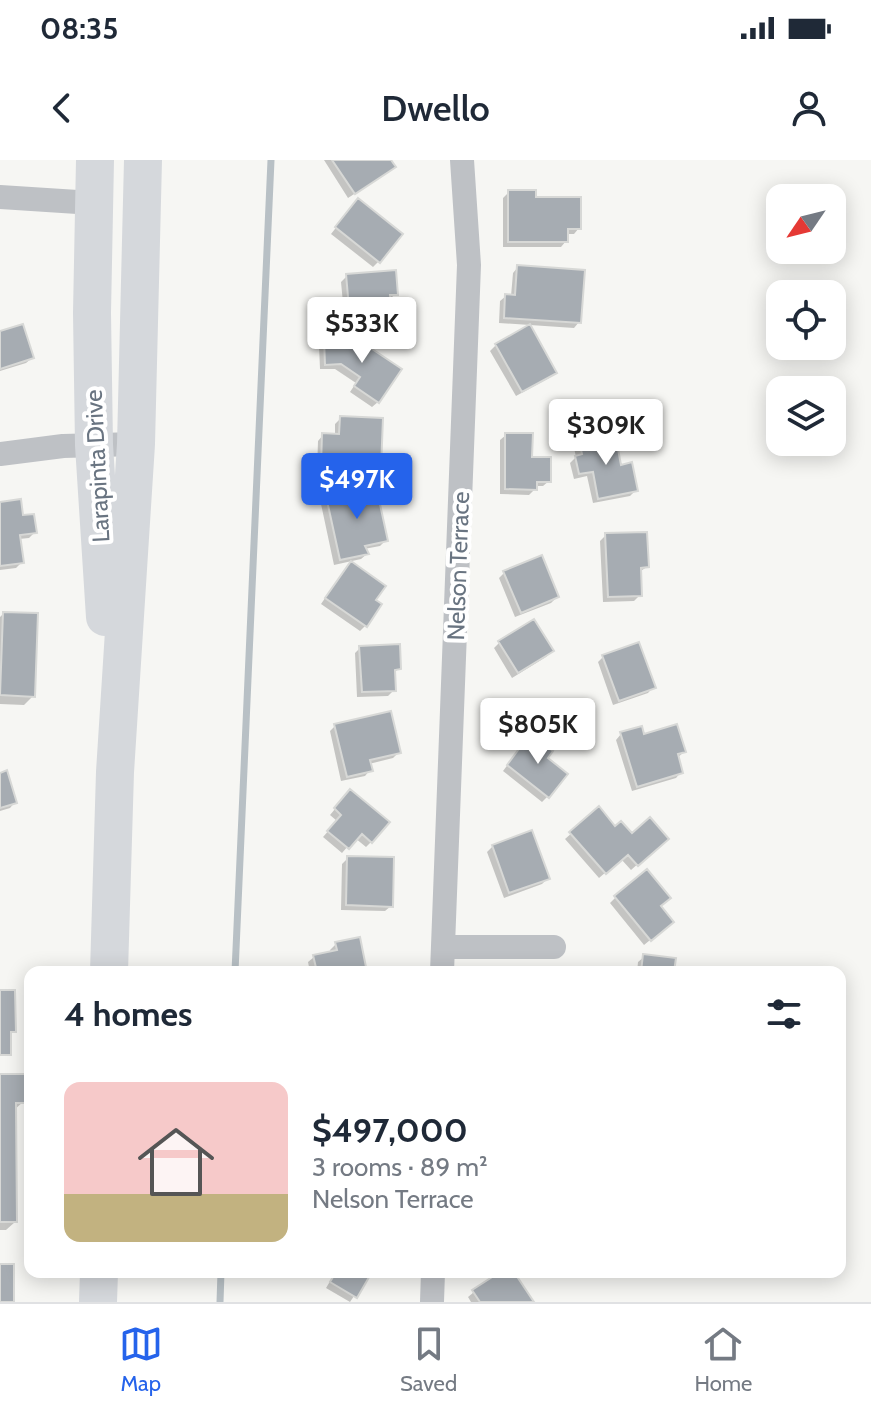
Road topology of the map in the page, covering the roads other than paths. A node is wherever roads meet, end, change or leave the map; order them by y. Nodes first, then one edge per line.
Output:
1 (95, 160) edge
2 (143, 160) edge
3 (462, 160) edge
4 (0, 197) edge
5 (93, 203) junction
6 (136, 444) junction
7 (94, 445) junction
8 (0, 454) edge
9 (115, 772) junction
10 (443, 947) junction
11 (554, 947) dead end
12 (109, 966) edge
13 (442, 966) edge
14 (99, 1278) edge
15 (433, 1278) edge
16 (98, 1302) edge
17 (432, 1302) edge

1 - 5 main road, Larapinta Drive
2 - 6 main road, Larapinta Drive
3 - 10 street, Nelson Terrace
4 - 5 street
5 - 7 main road, Larapinta Drive
6 - 7 street
6 - 9 main road, Larapinta Drive
7 - 8 street
7 - 9 main road, Larapinta Drive
9 - 12 main road, Larapinta Drive
10 - 11 street
10 - 13 street, Nelson Terrace
14 - 16 main road
15 - 17 street

